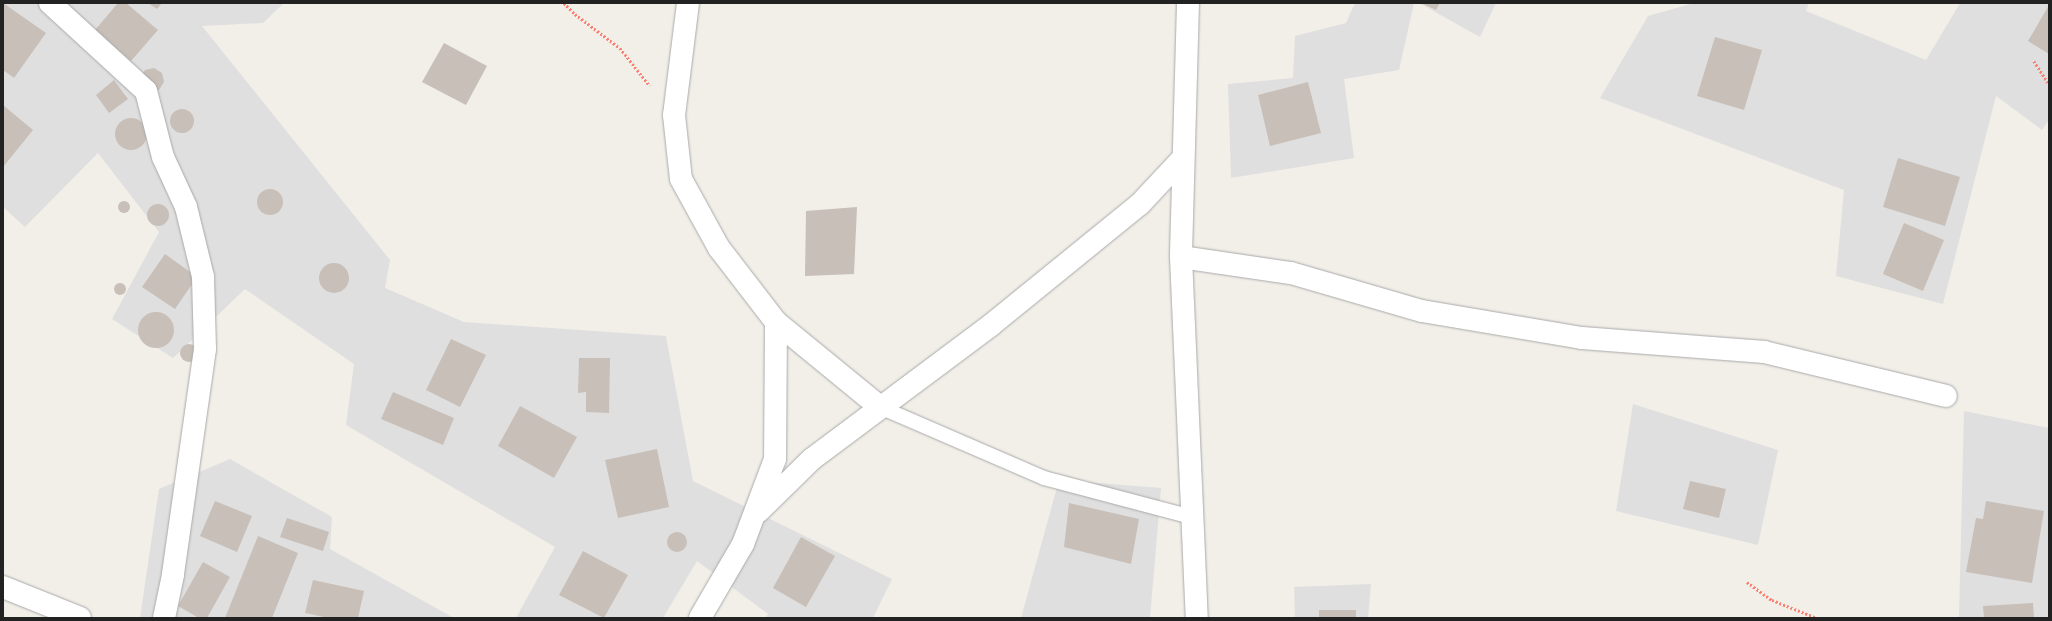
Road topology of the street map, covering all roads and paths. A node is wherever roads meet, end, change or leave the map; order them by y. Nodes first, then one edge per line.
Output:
1 (50, 3) edge
2 (564, 3) edge
3 (688, 3) edge
4 (1188, 3) edge
5 (2034, 61) dead end
6 (2049, 84) edge
7 (674, 115) junction
8 (1183, 158) junction
9 (1181, 257) junction
10 (776, 322) junction
11 (1946, 396) dead end
12 (880, 407) junction
13 (754, 516) junction
14 (1192, 518) junction
15 (1747, 582) dead end
16 (3, 587) edge
17 (80, 618) edge
18 (164, 618) edge
19 (700, 618) edge
20 (1196, 618) edge
21 (1817, 618) edge

1 - 18 street
2 - 7 path
3 - 7 street
4 - 8 street
5 - 6 path
7 - 10 street
8 - 9 street
8 - 12 street
9 - 11 street
9 - 14 street
10 - 12 street
10 - 13 street
12 - 13 street
12 - 14 lane
13 - 19 street
14 - 20 street
15 - 21 path
16 - 17 street

